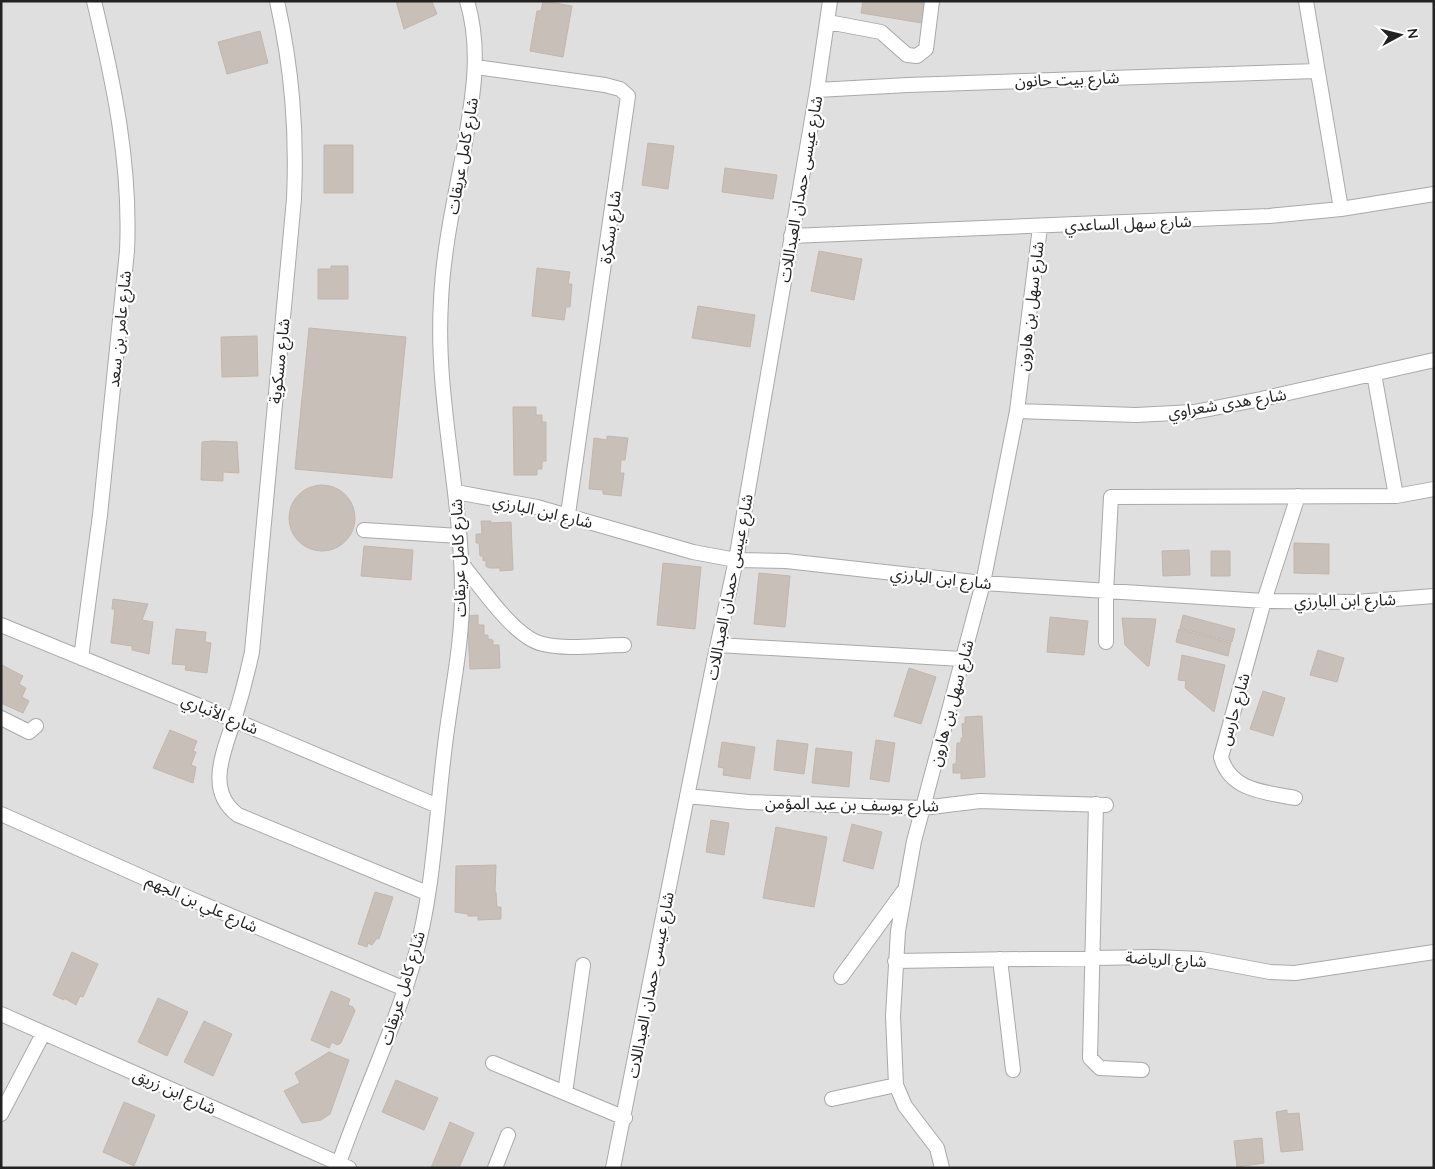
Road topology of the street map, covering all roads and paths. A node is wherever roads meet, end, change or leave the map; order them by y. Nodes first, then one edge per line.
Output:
1 (94, 1) edge
2 (277, 1) edge
3 (467, 1) edge
4 (932, 1) edge
5 (1306, 1) edge
6 (831, 2) edge
7 (828, 22) junction
8 (476, 67) junction
9 (1317, 70) junction
10 (817, 90) junction
11 (1434, 194) edge
12 (1341, 209) junction
13 (1040, 227) junction
14 (791, 236) junction
15 (1434, 360) edge
16 (1374, 374) junction
17 (1017, 411) junction
18 (1434, 489) edge
19 (456, 492) junction
20 (1298, 496) junction
21 (1396, 496) junction
22 (568, 514) junction
23 (364, 530) dead end
24 (459, 536) junction
25 (736, 560) junction
26 (461, 562) junction
27 (983, 583) junction
28 (1106, 592) junction
29 (1434, 596) edge
30 (1264, 601) junction
31 (1, 625) edge
32 (1106, 642) dead end
33 (624, 645) dead end
34 (718, 645) junction
35 (81, 658) junction
36 (962, 659) junction
37 (1, 718) edge
38 (234, 720) junction
39 (36, 726) dead end
40 (687, 796) junction
41 (1295, 798) dead end
42 (438, 806) junction
43 (923, 808) junction
44 (1, 814) edge
45 (906, 888) junction
46 (427, 893) junction
47 (1434, 952) edge
48 (1093, 957) junction
49 (1000, 959) junction
50 (895, 961) junction
51 (583, 965) dead end
52 (841, 977) dead end
53 (405, 989) junction
54 (1, 1014) edge
55 (43, 1034) junction
56 (493, 1063) dead end
57 (1013, 1070) dead end
58 (1142, 1070) dead end
59 (896, 1085) junction
60 (565, 1093) junction
61 (832, 1099) dead end
62 (1, 1114) edge
63 (625, 1118) junction
64 (508, 1135) dead end
65 (344, 1165) edge
66 (495, 1168) edge
67 (613, 1168) edge
68 (942, 1168) edge

1 - 35 street, شارع عامر بن سعد
2 - 38 street, شارع مسكوية
3 - 8 street, شارع كامل عريقات
4 - 7 street
5 - 9 street
6 - 7 street, شارع عيسى حمدان العبداللات
7 - 10 street, شارع عيسى حمدان العبداللات
8 - 19 street, شارع كامل عريقات
8 - 22 street, شارع بسكرة
9 - 10 street, شارع بيت حانون
9 - 12 street
10 - 14 street, شارع عيسى حمدان العبداللات
11 - 12 street, شارع سهل الساعدي
12 - 13 street, شارع سهل الساعدي
13 - 14 street, شارع سهل الساعدي
13 - 17 street, شارع سهل بن هارون
14 - 25 street, شارع عيسى حمدان العبداللات
15 - 16 street, شارع هدى شعراوي
16 - 17 street, شارع هدى شعراوي
16 - 21 street
17 - 27 street, شارع سهل بن هارون
18 - 21 street
19 - 22 street, شارع ابن البارزي
19 - 24 street, شارع كامل عريقات
20 - 21 street
20 - 28 street
20 - 30 street, شارع حارس
22 - 25 street, شارع ابن البارزي
23 - 24 street
24 - 26 street, شارع كامل عريقات
25 - 27 street, شارع ابن البارزي
25 - 34 street, شارع عيسى حمدان العبداللات
26 - 33 street
26 - 42 street, شارع كامل عريقات
27 - 28 street, شارع ابن البارزي
27 - 36 street, شارع سهل بن هارون
28 - 30 street, شارع ابن البارزي
28 - 32 street
29 - 30 street, شارع ابن البارزي
30 - 41 street, شارع حارس
31 - 35 street, شارع الأنباري
34 - 36 street
34 - 40 street, شارع عيسى حمدان العبداللات
35 - 38 street, شارع الأنباري
36 - 43 street, شارع سهل بن هارون
37 - 39 street
38 - 42 street, شارع الأنباري
38 - 46 street, شارع مسكوية
40 - 43 street, شارع يوسف بن عبد المؤمن
40 - 63 street, شارع عيسى حمدان العبداللات
42 - 46 street, شارع كامل عريقات
43 - 45 street, شارع سهل بن هارون
43 - 48 street, شارع يوسف بن عبد المؤمن
44 - 53 street, شارع علي بن الجهم
45 - 50 street, شارع سهل بن هارون
45 - 52 street
46 - 53 street, شارع كامل عريقات
47 - 48 street, شارع الرياضة
48 - 49 street, شارع الرياضة
48 - 58 street
49 - 50 street, شارع الرياضة
49 - 57 street
50 - 59 street, شارع سهل بن هارون
51 - 60 street
53 - 65 street, شارع كامل عريقات
54 - 55 street, شارع ابن زريق
55 - 62 street
55 - 65 street, شارع ابن زريق
56 - 60 street
59 - 61 street
59 - 68 street, شارع سهل بن هارون
60 - 63 street
63 - 67 street, شارع عيسى حمدان العبداللات
64 - 66 street

